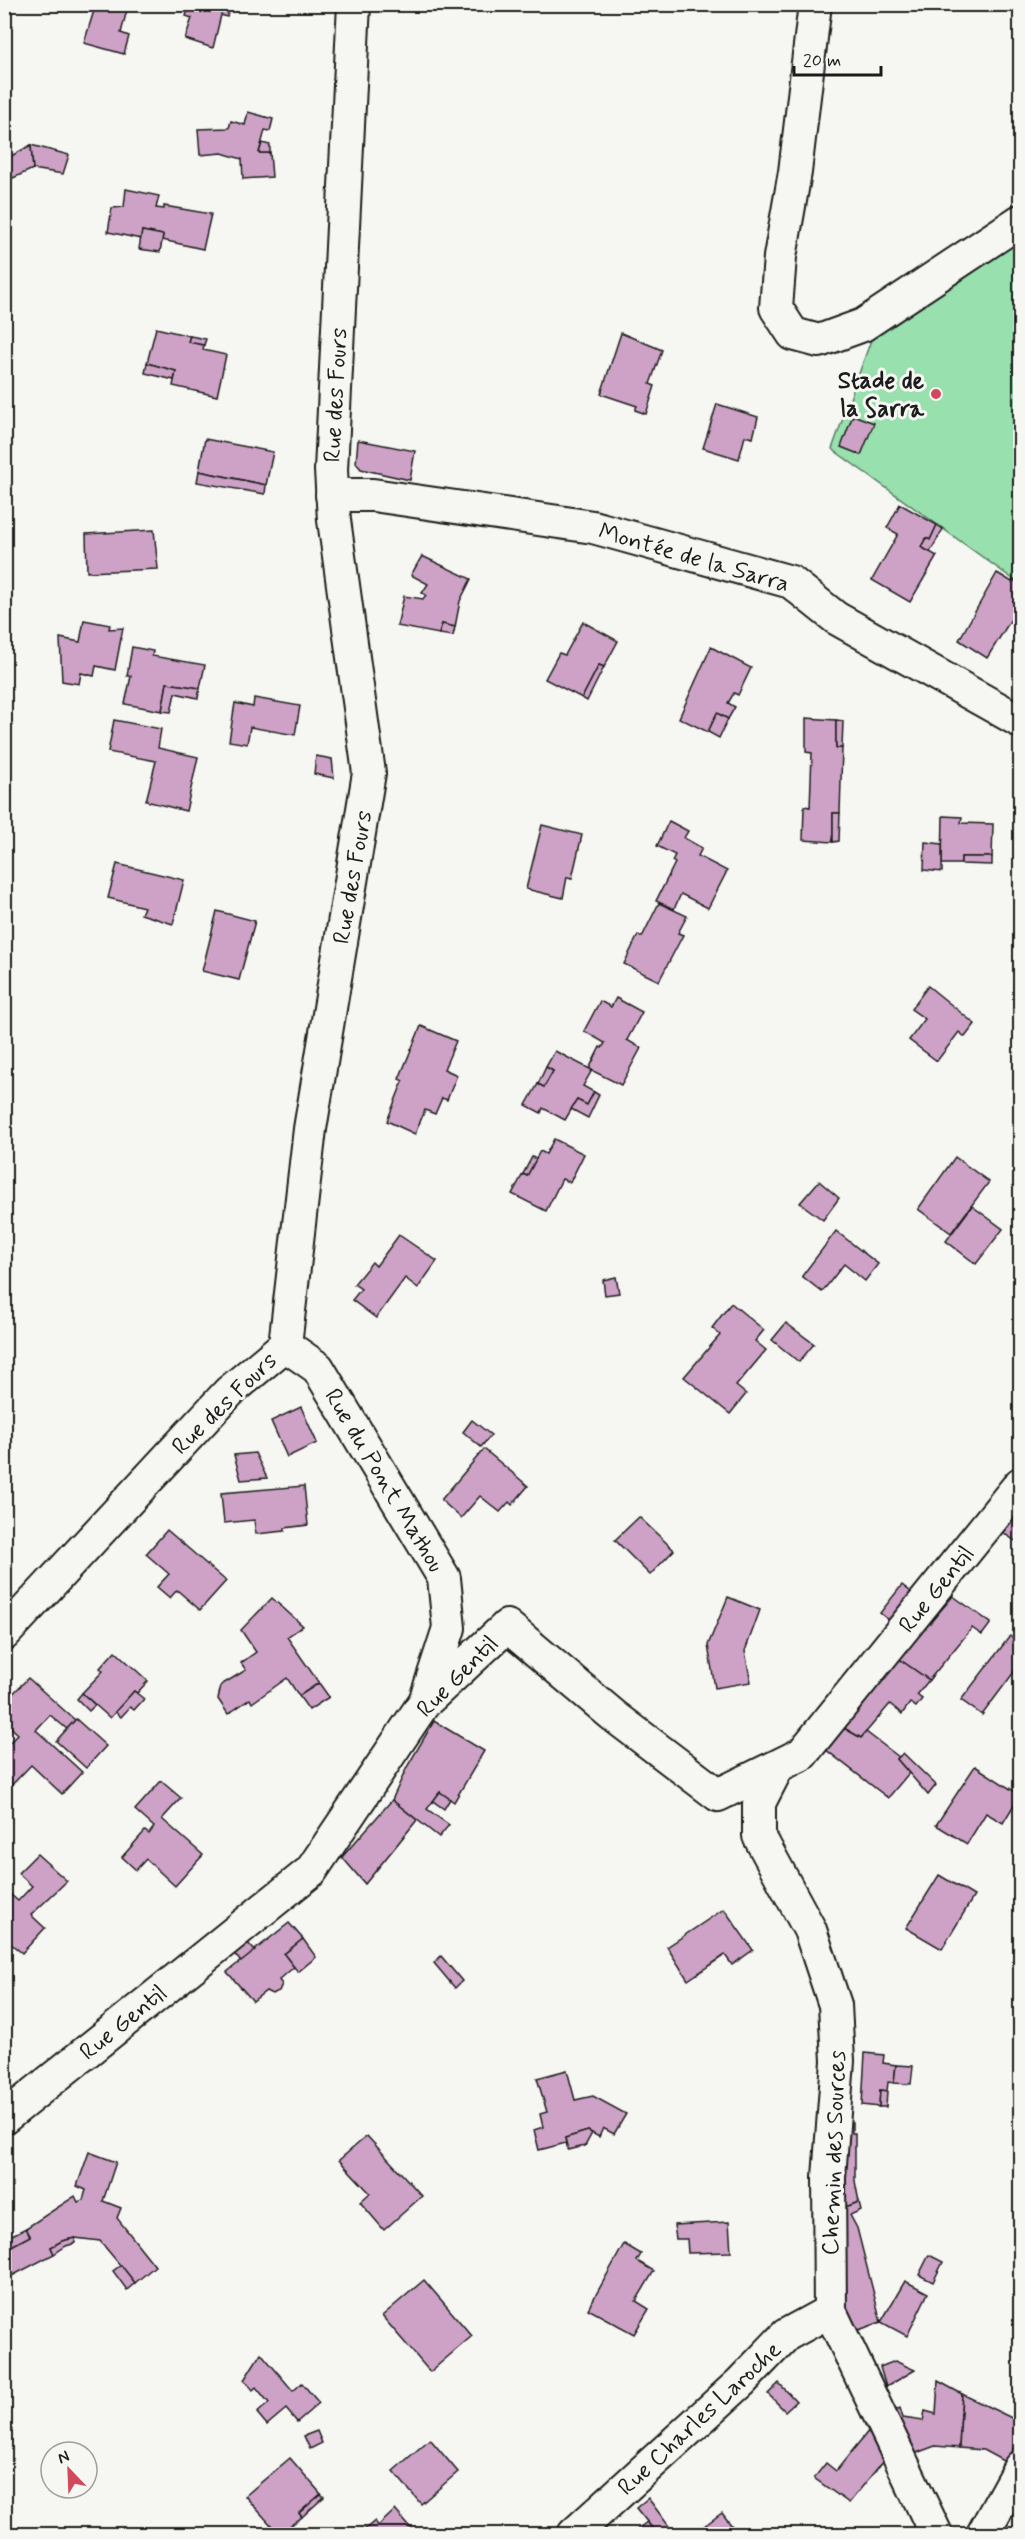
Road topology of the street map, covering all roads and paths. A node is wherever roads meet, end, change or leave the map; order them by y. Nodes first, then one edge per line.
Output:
1 (354, 4) edge
2 (815, 4) edge
3 (1020, 221) edge
4 (332, 495) junction
5 (1020, 721) edge
6 (285, 1345) junction
7 (1020, 1484) edge
8 (4, 1634) edge
9 (424, 1703) junction
10 (777, 1768) junction
11 (4, 2118) edge
12 (830, 2311) junction
13 (1020, 2467) edge
14 (574, 2535) edge
15 (936, 2535) edge
16 (983, 2535) edge

1 - 4 street, Rue des Fours
2 - 3 street
4 - 5 street, Montée de la Sarra
4 - 6 street, Rue des Fours
6 - 8 street, Rue des Fours
6 - 9 street, Rue du Pont Mathou
7 - 10 street, Rue Gentil
9 - 10 street, Rue Gentil
9 - 11 street, Rue Gentil
10 - 12 street, Chemin des Sources
12 - 14 street, Rue Charles Laroche
12 - 15 street, Chemin des Sources
13 - 16 street

